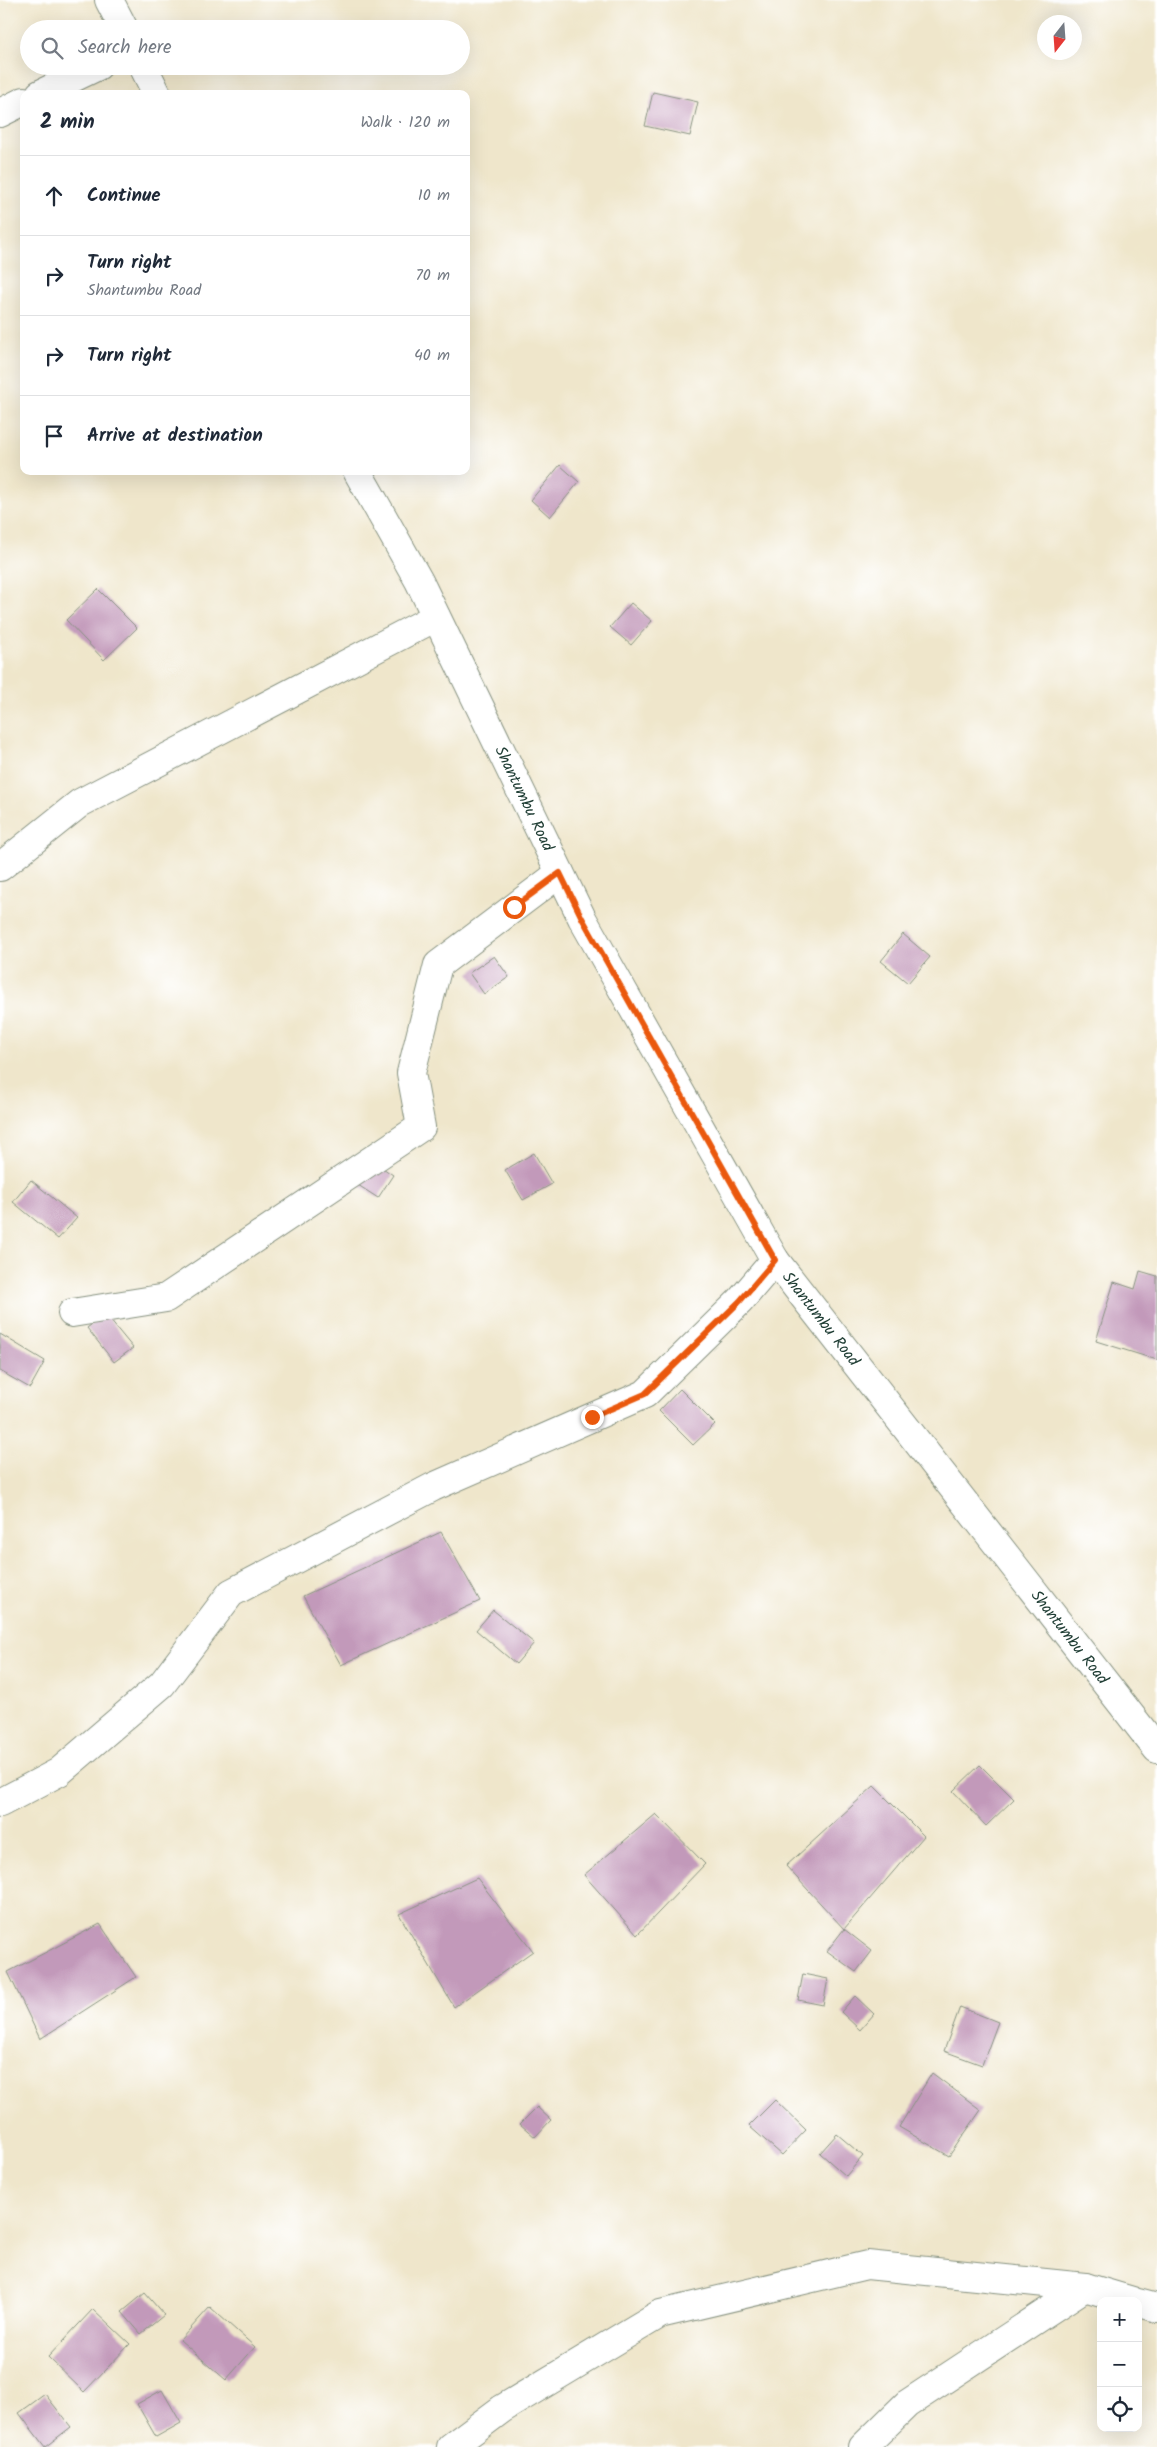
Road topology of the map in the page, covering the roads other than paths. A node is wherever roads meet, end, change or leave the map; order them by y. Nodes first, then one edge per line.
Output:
1 (109, 0) edge
2 (119, 20) edge
3 (79, 75) edge
4 (148, 75) edge
5 (48, 90) edge
6 (155, 90) edge
7 (20, 103) edge
8 (0, 113) edge
9 (359, 475) edge
10 (436, 617) junction
11 (0, 867) edge
12 (560, 873) junction
13 (775, 1260) junction
14 (72, 1313) dead end
15 (1157, 1749) edge
16 (0, 1803) edge
17 (1085, 2287) junction
18 (1119, 2297) edge
19 (1142, 2304) edge
20 (1157, 2308) edge
21 (451, 2447) edge
22 (863, 2447) edge

1 - 2 street
3 - 5 street
4 - 6 street
7 - 8 street
9 - 10 street, Shantumbu Road
10 - 11 street
10 - 12 street, Shantumbu Road
12 - 13 street, Shantumbu Road
12 - 14 street
13 - 15 street, Shantumbu Road
13 - 16 street
17 - 18 street
17 - 21 street
17 - 22 street
19 - 20 street

